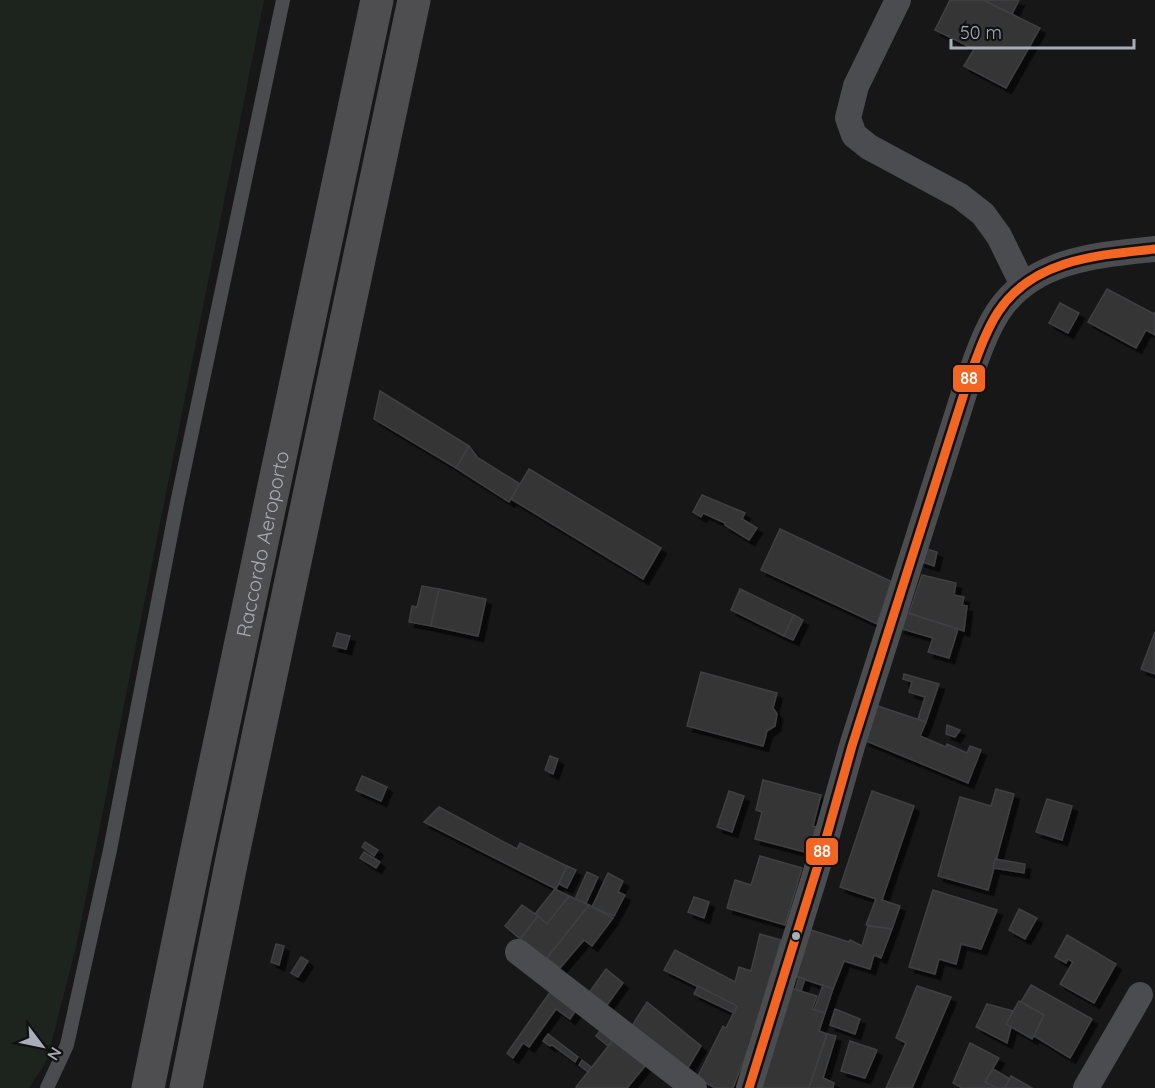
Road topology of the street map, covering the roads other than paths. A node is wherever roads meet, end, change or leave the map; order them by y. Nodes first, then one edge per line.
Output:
1 (283, 0) edge
2 (377, 0) edge
3 (414, 0) edge
4 (898, 0) edge
5 (1155, 249) edge
6 (1023, 285) junction
7 (518, 952) dead end
8 (1140, 995) dead end
9 (47, 1088) edge
10 (148, 1088) edge
11 (186, 1088) edge
12 (694, 1088) edge
13 (749, 1088) edge
14 (1086, 1088) edge

1 - 9 lane
2 - 10 highway, Raccordo Aeroporto
3 - 11 highway, Raccordo Aeroporto
4 - 6 street
5 - 6 street
6 - 13 street
7 - 12 street
8 - 14 street

